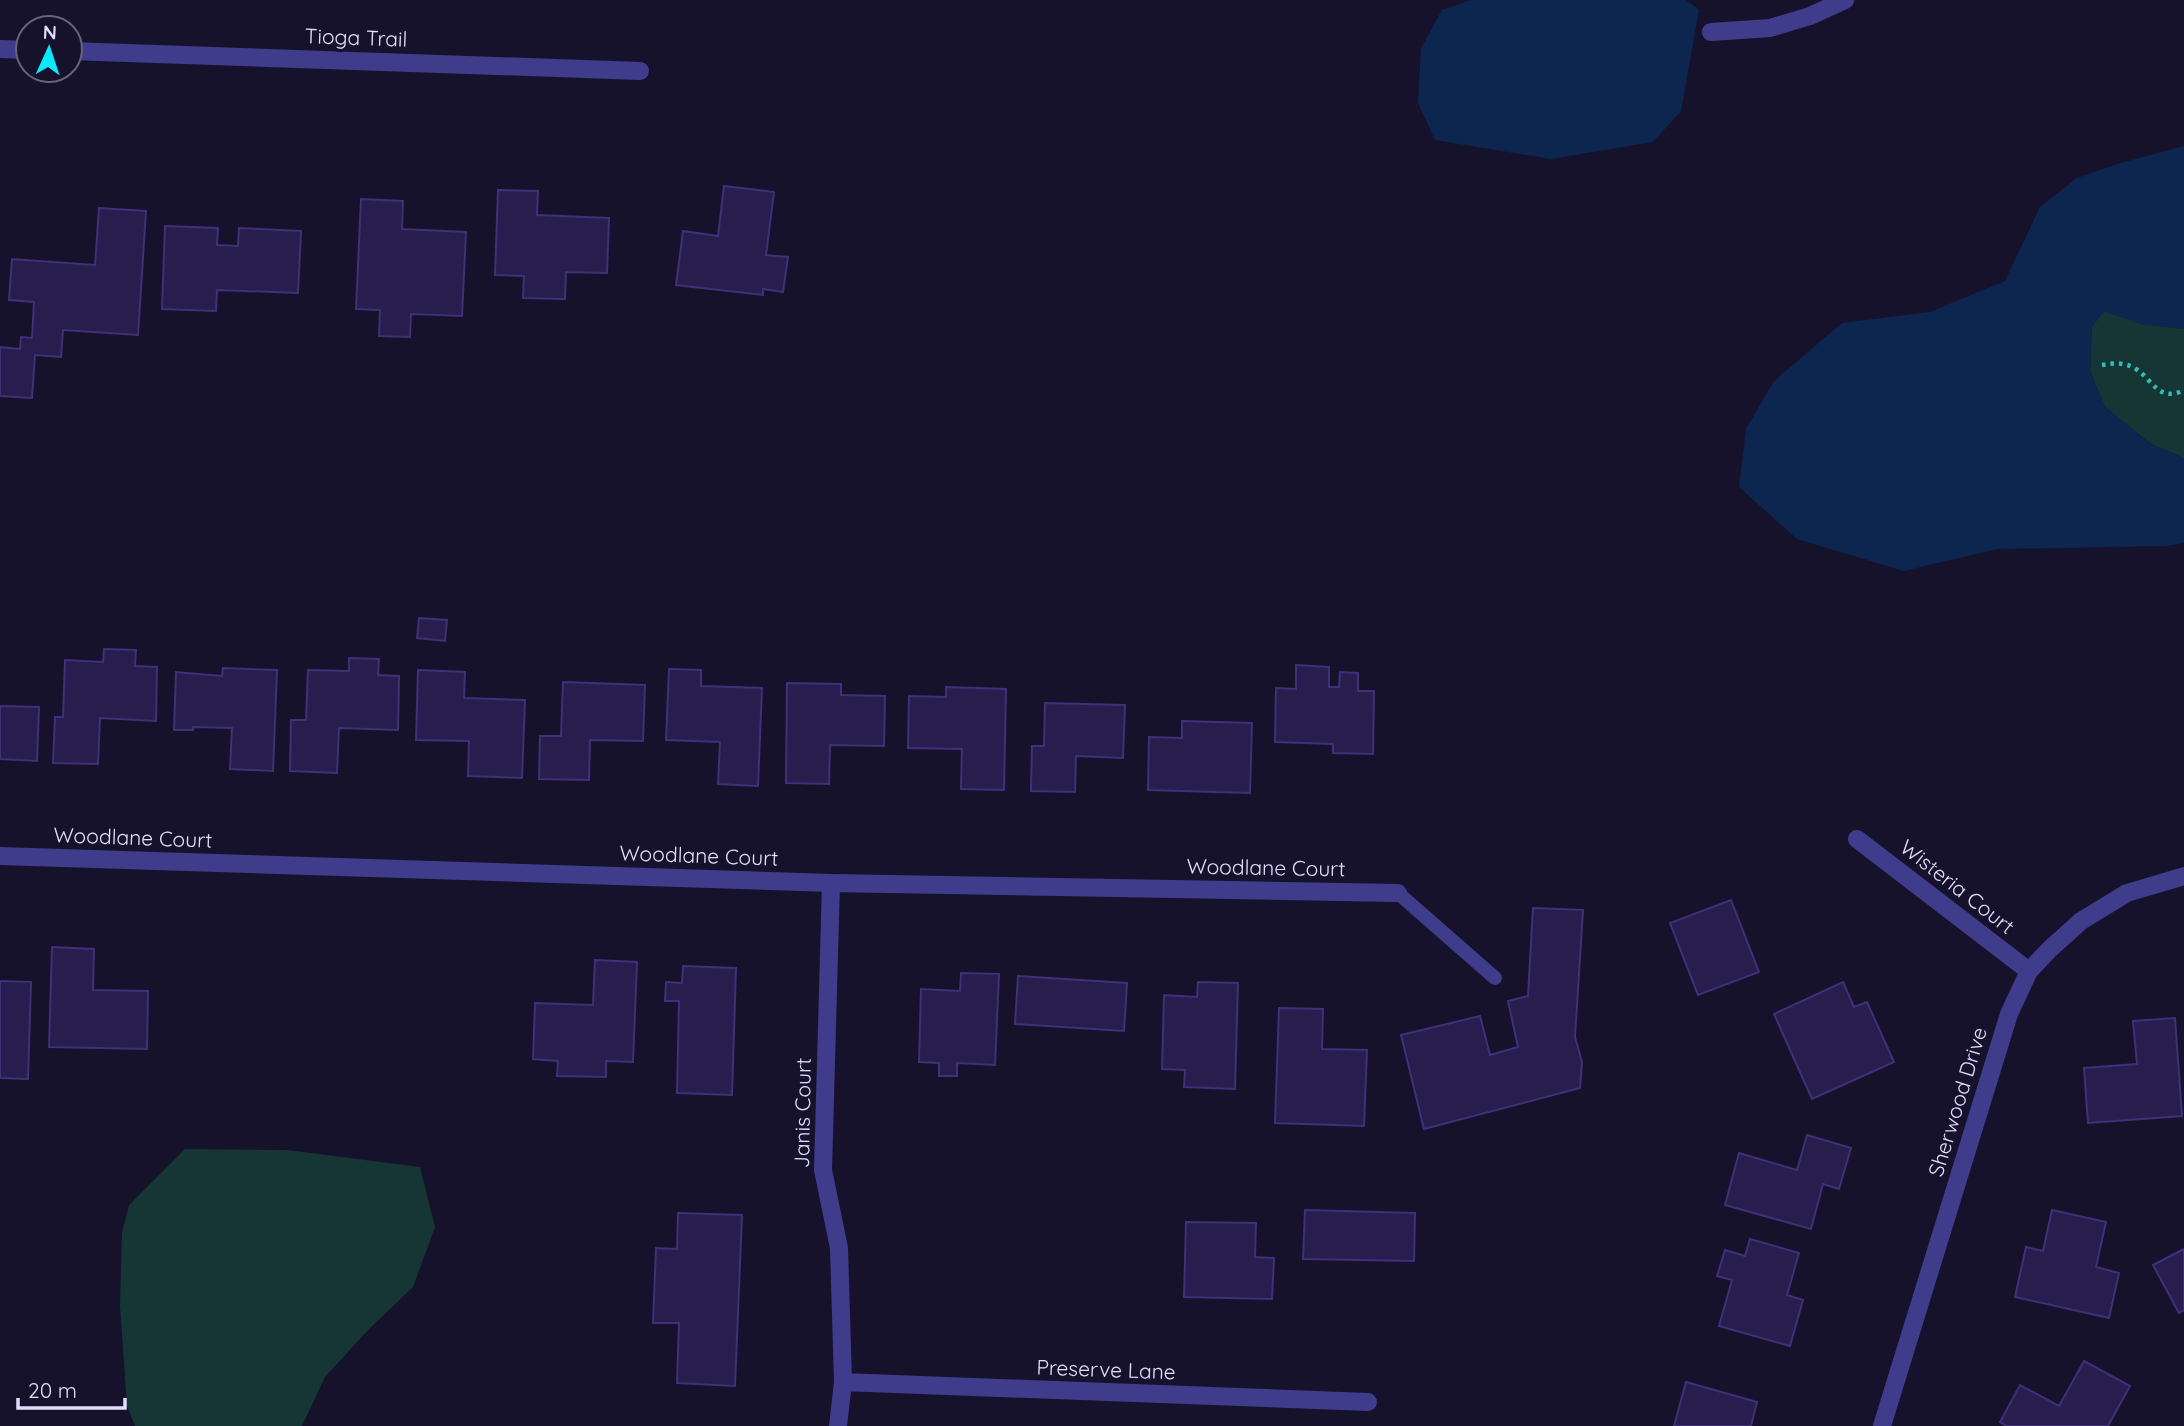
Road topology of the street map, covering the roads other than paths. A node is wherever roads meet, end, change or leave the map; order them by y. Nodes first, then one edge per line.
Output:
1 (1845, 0) edge
2 (1711, 32) dead end
3 (84, 51) edge
4 (640, 71) dead end
5 (1857, 839) dead end
6 (0, 856) edge
7 (2184, 876) edge
8 (831, 883) junction
9 (1398, 893) joint
10 (2029, 971) junction
11 (1495, 978) dead end
12 (843, 1382) junction
13 (1368, 1402) dead end
14 (838, 1426) edge
15 (1882, 1426) edge

1 - 2 street
3 - 4 street, Tioga Trail
5 - 10 street, Wisteria Court
6 - 8 street, Woodlane Court
7 - 10 street, Sherwood Drive
8 - 9 street, Woodlane Court
8 - 12 street, Janis Court
9 - 11 lane
10 - 15 street, Sherwood Drive
12 - 13 street, Preserve Lane
12 - 14 street, Janis Court

